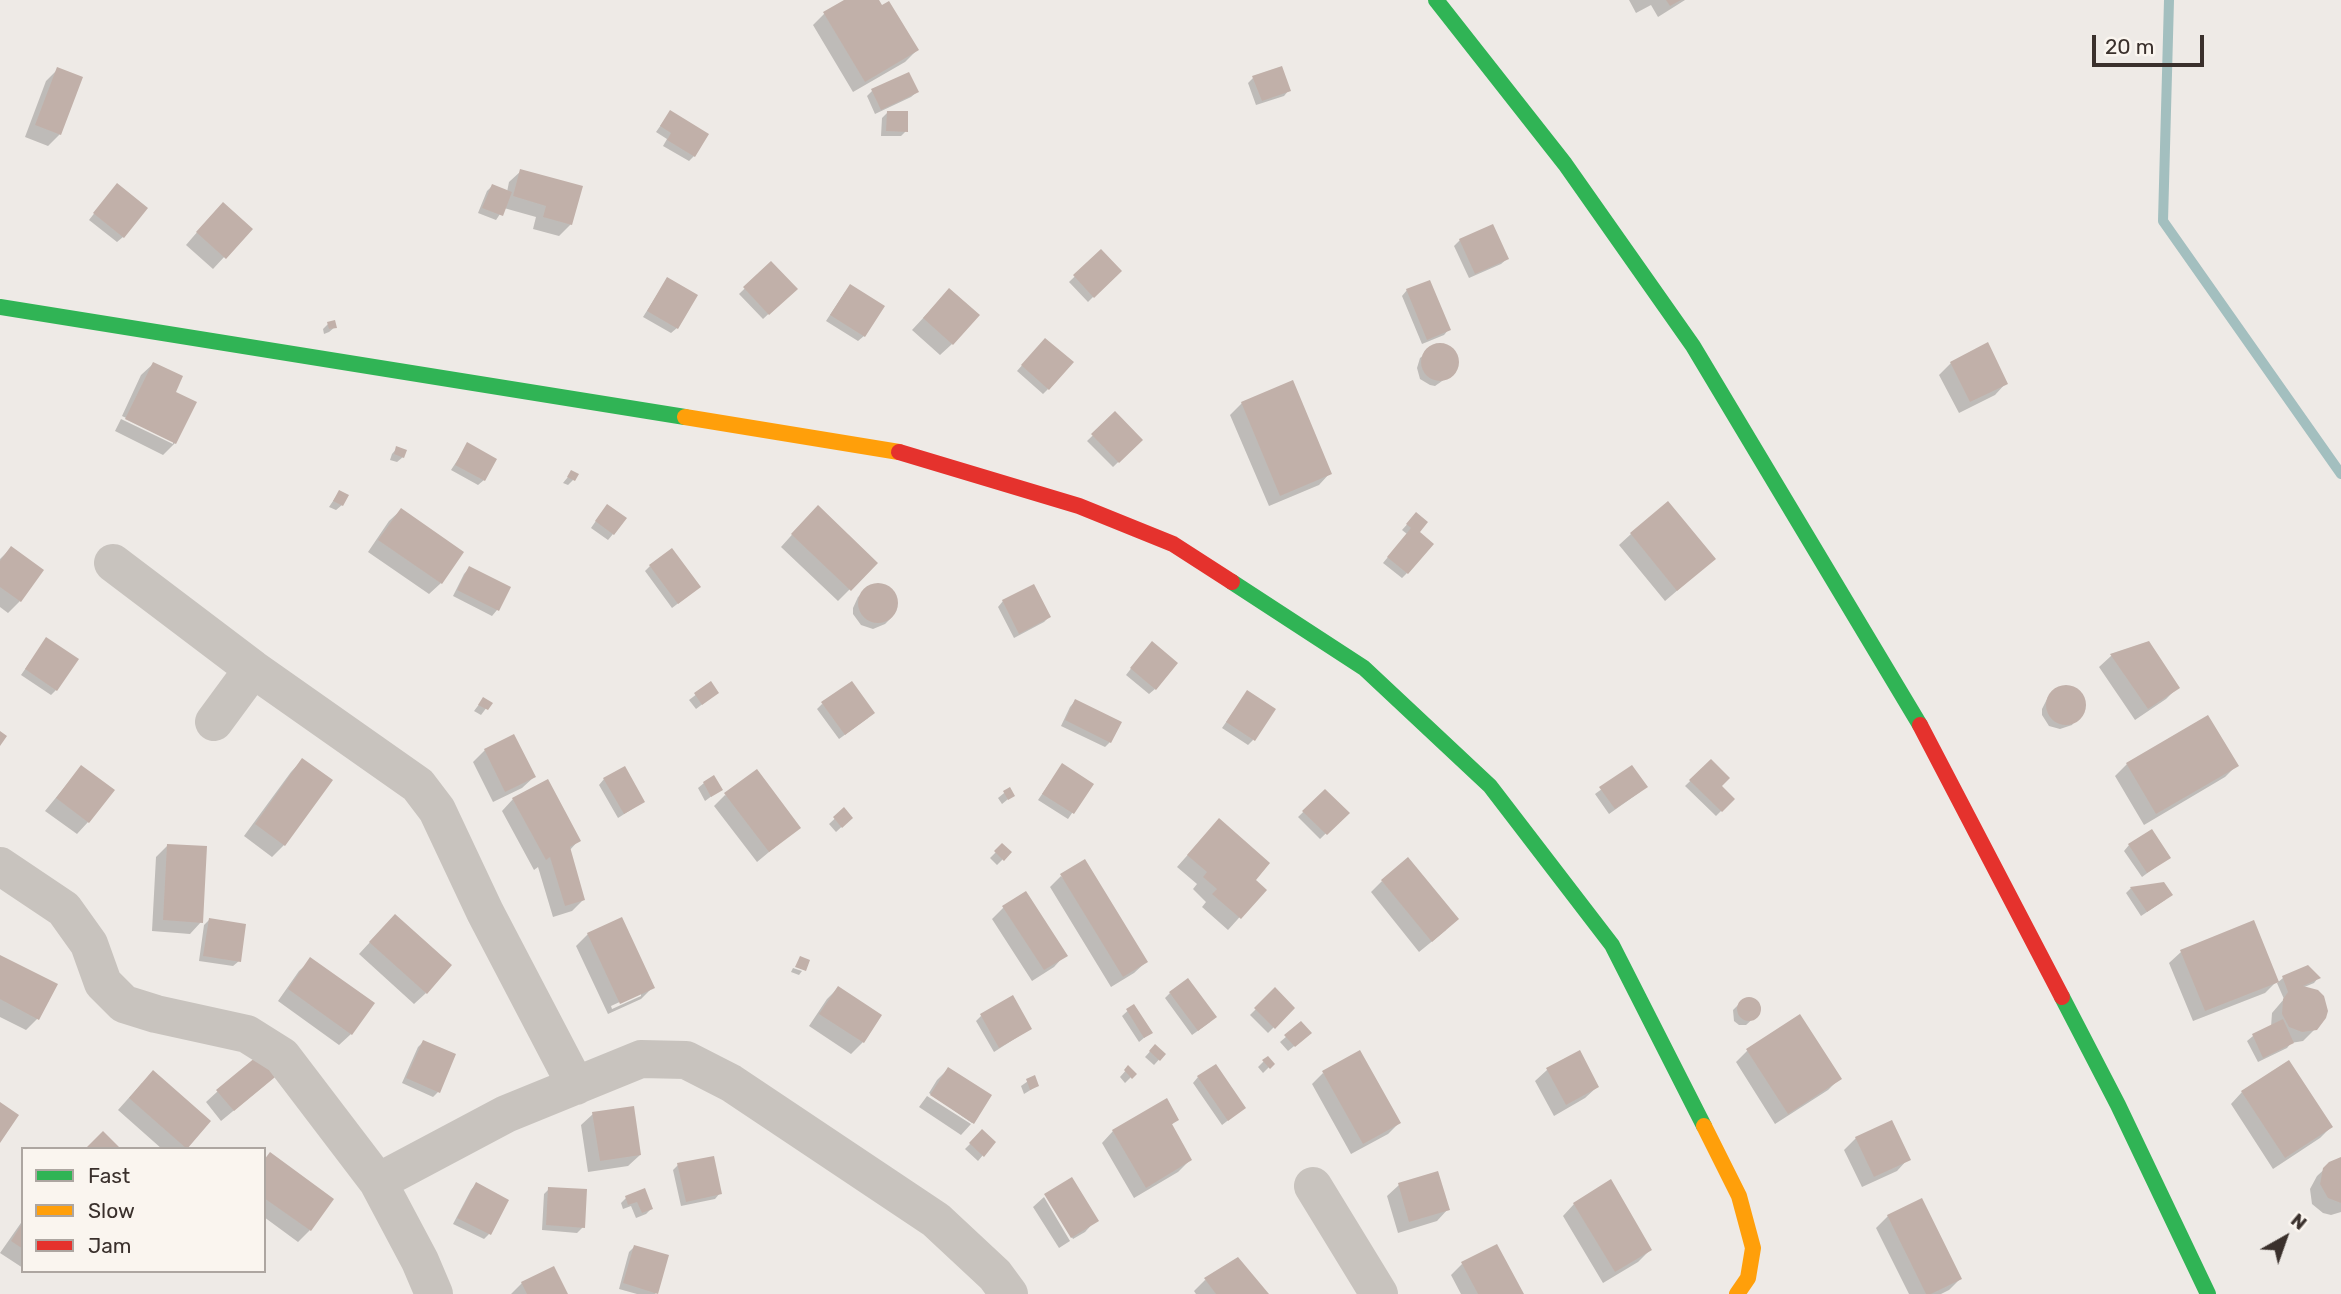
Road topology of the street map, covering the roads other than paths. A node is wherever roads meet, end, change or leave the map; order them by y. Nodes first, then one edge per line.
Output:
1 (1436, 0) edge
2 (0, 307) edge
3 (113, 563) dead end
4 (253, 669) junction
5 (214, 722) dead end
6 (0, 866) edge
7 (576, 1086) junction
8 (378, 1182) junction
9 (1312, 1186) dead end
10 (434, 1294) edge
11 (1009, 1294) edge
12 (1379, 1294) edge
13 (1738, 1294) edge
14 (2208, 1294) edge

1 - 14 street
2 - 13 street
3 - 4 street
4 - 5 street
4 - 7 street
6 - 8 street
7 - 8 street
7 - 11 street
8 - 10 street
9 - 12 street

